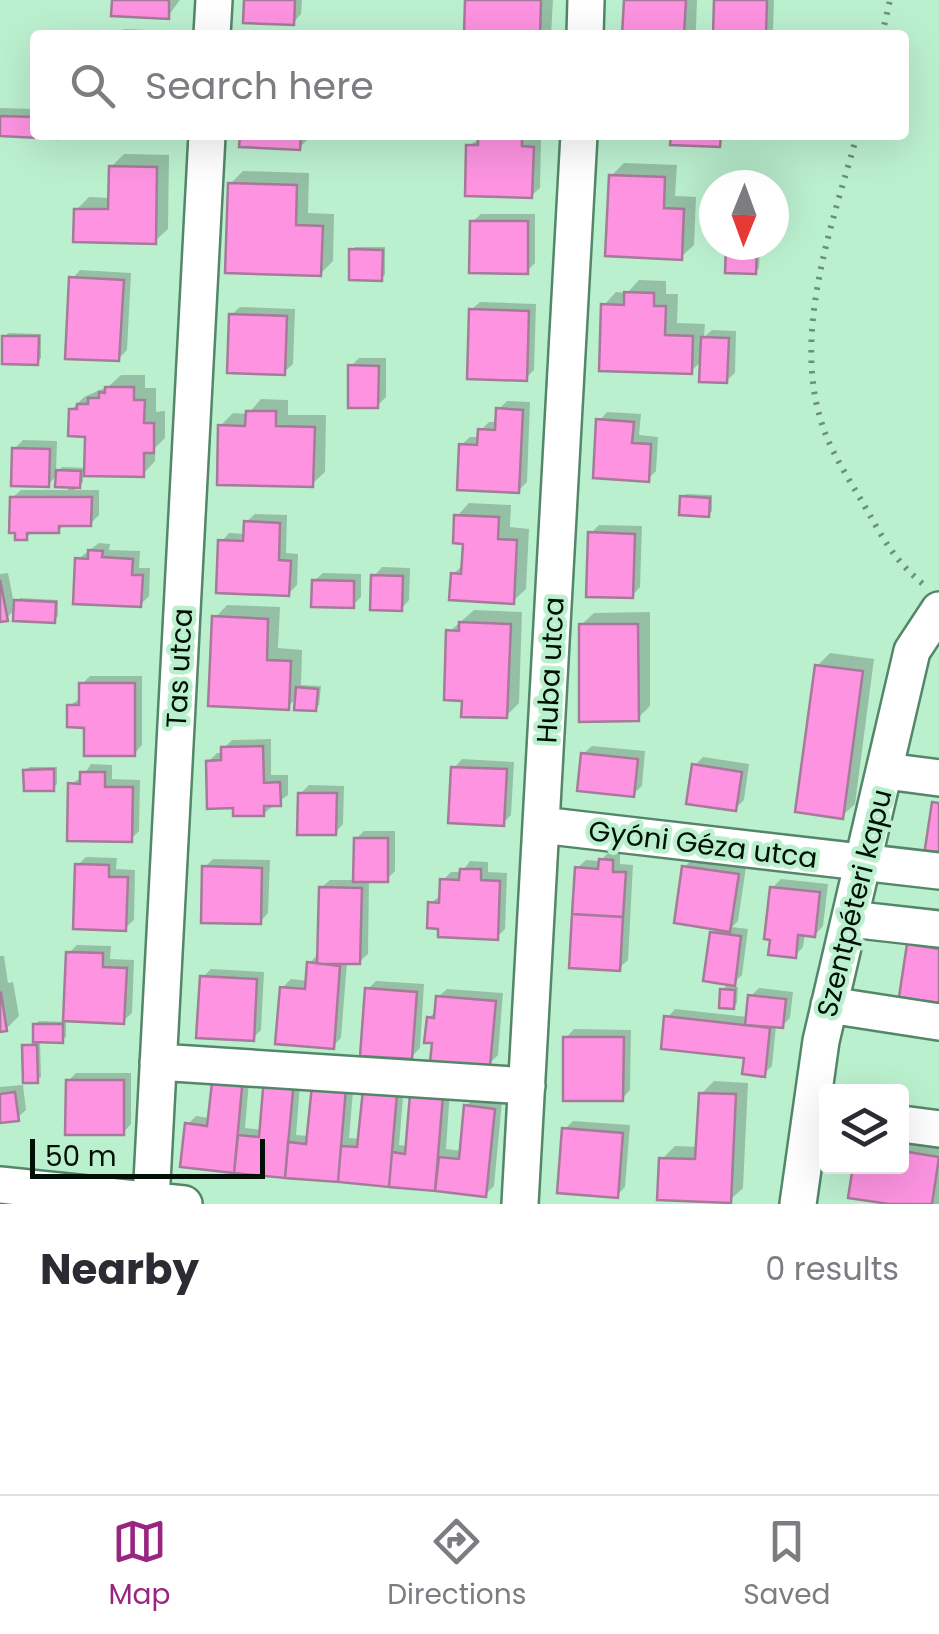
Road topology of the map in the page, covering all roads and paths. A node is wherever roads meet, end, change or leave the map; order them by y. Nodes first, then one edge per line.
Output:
1 (214, 0) edge
2 (586, 0) edge
3 (890, 0) edge
4 (212, 30) edge
5 (584, 30) edge
6 (883, 30) edge
7 (207, 140) edge
8 (579, 140) edge
9 (856, 140) edge
10 (932, 599) edge
11 (924, 672) edge
12 (886, 771) junction
13 (939, 778) edge
14 (542, 825) junction
15 (864, 862) junction
16 (939, 870) edge
17 (850, 920) junction
18 (939, 929) edge
19 (830, 1004) junction
20 (939, 1022) edge
21 (158, 1062) junction
22 (822, 1084) edge
23 (527, 1086) junction
24 (819, 1112) edge
25 (909, 1125) edge
26 (939, 1129) edge
27 (0, 1185) edge
28 (168, 1202) edge
29 (520, 1204) edge
30 (798, 1204) edge

1 - 4 street
2 - 5 street
3 - 6 path
7 - 21 street, Tas utca
8 - 14 street, Huba utca
9 - 10 path
10 - 11 street, Szentpéteri kapu
11 - 12 street, Szentpéteri kapu
12 - 13 street
12 - 15 street, Szentpéteri kapu
14 - 15 street, Gyóni Géza utca
14 - 23 street, Huba utca
15 - 16 street, Gyóni Géza utca
15 - 17 street, Szentpéteri kapu
17 - 18 street
17 - 19 street, Szentpéteri kapu
19 - 20 street
19 - 22 street, Szentpéteri kapu
21 - 23 street
21 - 28 street, Tas utca
23 - 29 street, Huba utca
24 - 30 street, Szentpéteri kapu
25 - 26 street
27 - 28 street

